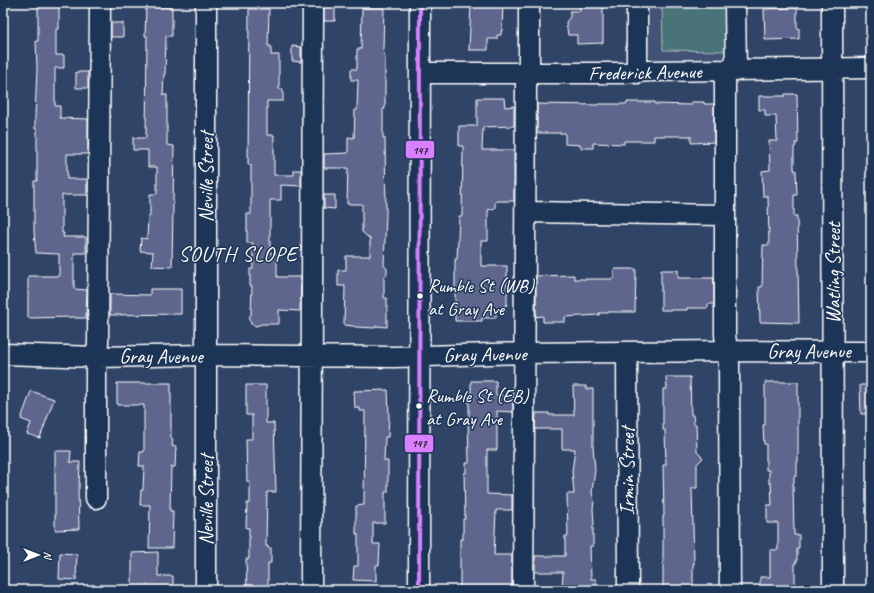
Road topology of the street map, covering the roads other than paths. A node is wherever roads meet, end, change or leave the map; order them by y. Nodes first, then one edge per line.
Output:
1 (100, 3) edge
2 (206, 3) edge
3 (313, 3) edge
4 (420, 3) edge
5 (529, 3) edge
6 (637, 3) edge
7 (735, 3) edge
8 (832, 3) edge
9 (871, 68) edge
10 (832, 69) junction
11 (731, 70) junction
12 (420, 73) junction
13 (637, 73) junction
14 (527, 74) junction
15 (526, 212) junction
16 (725, 215) junction
17 (727, 351) junction
18 (833, 351) junction
19 (627, 352) junction
20 (871, 352) edge
21 (524, 353) junction
22 (3, 354) edge
23 (97, 356) junction
24 (206, 356) junction
25 (313, 356) junction
26 (419, 356) junction
27 (96, 498) dead end
28 (206, 590) edge
29 (311, 590) edge
30 (419, 590) edge
31 (523, 590) edge
32 (628, 590) edge
33 (730, 590) edge
34 (834, 590) edge

1 - 23 street
2 - 24 street, Neville Street
3 - 25 street
4 - 12 street
5 - 14 street
6 - 13 street
7 - 11 street
8 - 10 street, Watling Street
9 - 10 street, Frederick Avenue
10 - 11 street, Frederick Avenue
10 - 18 street, Watling Street
11 - 13 street, Frederick Avenue
11 - 16 street
12 - 14 street, Frederick Avenue
12 - 26 street
13 - 14 street, Frederick Avenue
14 - 15 street
15 - 16 street
15 - 21 street
16 - 17 street
17 - 18 street, Gray Avenue
17 - 19 street, Gray Avenue
17 - 33 street
18 - 20 street, Gray Avenue
18 - 34 street, Watling Street
19 - 21 street, Gray Avenue
19 - 32 street, Irmin Street
21 - 26 street, Gray Avenue
21 - 31 street
22 - 23 street, Gray Avenue
23 - 24 street, Gray Avenue
23 - 27 street
24 - 25 street, Gray Avenue
24 - 28 street, Neville Street
25 - 26 street, Gray Avenue
25 - 29 street
26 - 30 street

